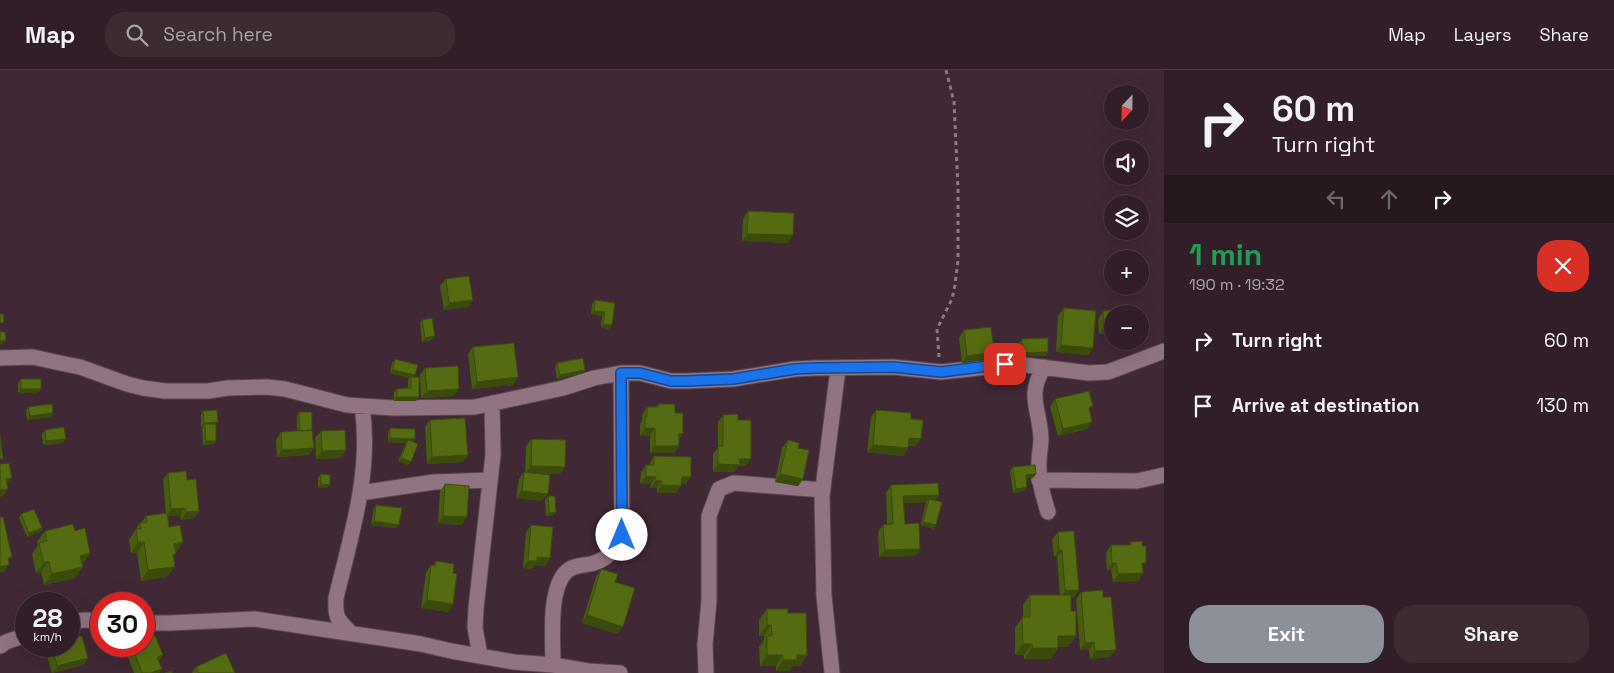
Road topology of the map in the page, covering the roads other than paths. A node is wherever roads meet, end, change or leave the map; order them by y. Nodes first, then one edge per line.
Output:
1 (1164, 351) edge
2 (0, 358) edge
3 (1044, 367) junction
4 (838, 369) junction
5 (621, 373) junction
6 (492, 403) junction
7 (362, 406) junction
8 (1164, 475) edge
9 (490, 480) junction
10 (1039, 480) junction
11 (823, 490) junction
12 (360, 493) junction
13 (1048, 512) dead end
14 (155, 623) edge
15 (351, 633) junction
16 (15, 639) edge
17 (0, 646) edge
18 (480, 655) junction
19 (553, 665) junction
20 (620, 673) edge
21 (706, 673) edge
22 (832, 673) edge

1 - 3 street
2 - 7 street
3 - 4 street
3 - 10 street
4 - 5 street
4 - 11 street
5 - 6 street
5 - 19 street
6 - 7 street
6 - 9 street
7 - 12 street
8 - 10 street
9 - 12 street
9 - 18 street
10 - 13 street
11 - 21 street
11 - 22 street
12 - 15 street
14 - 15 street
15 - 18 street
16 - 17 street
18 - 19 street
19 - 20 street

